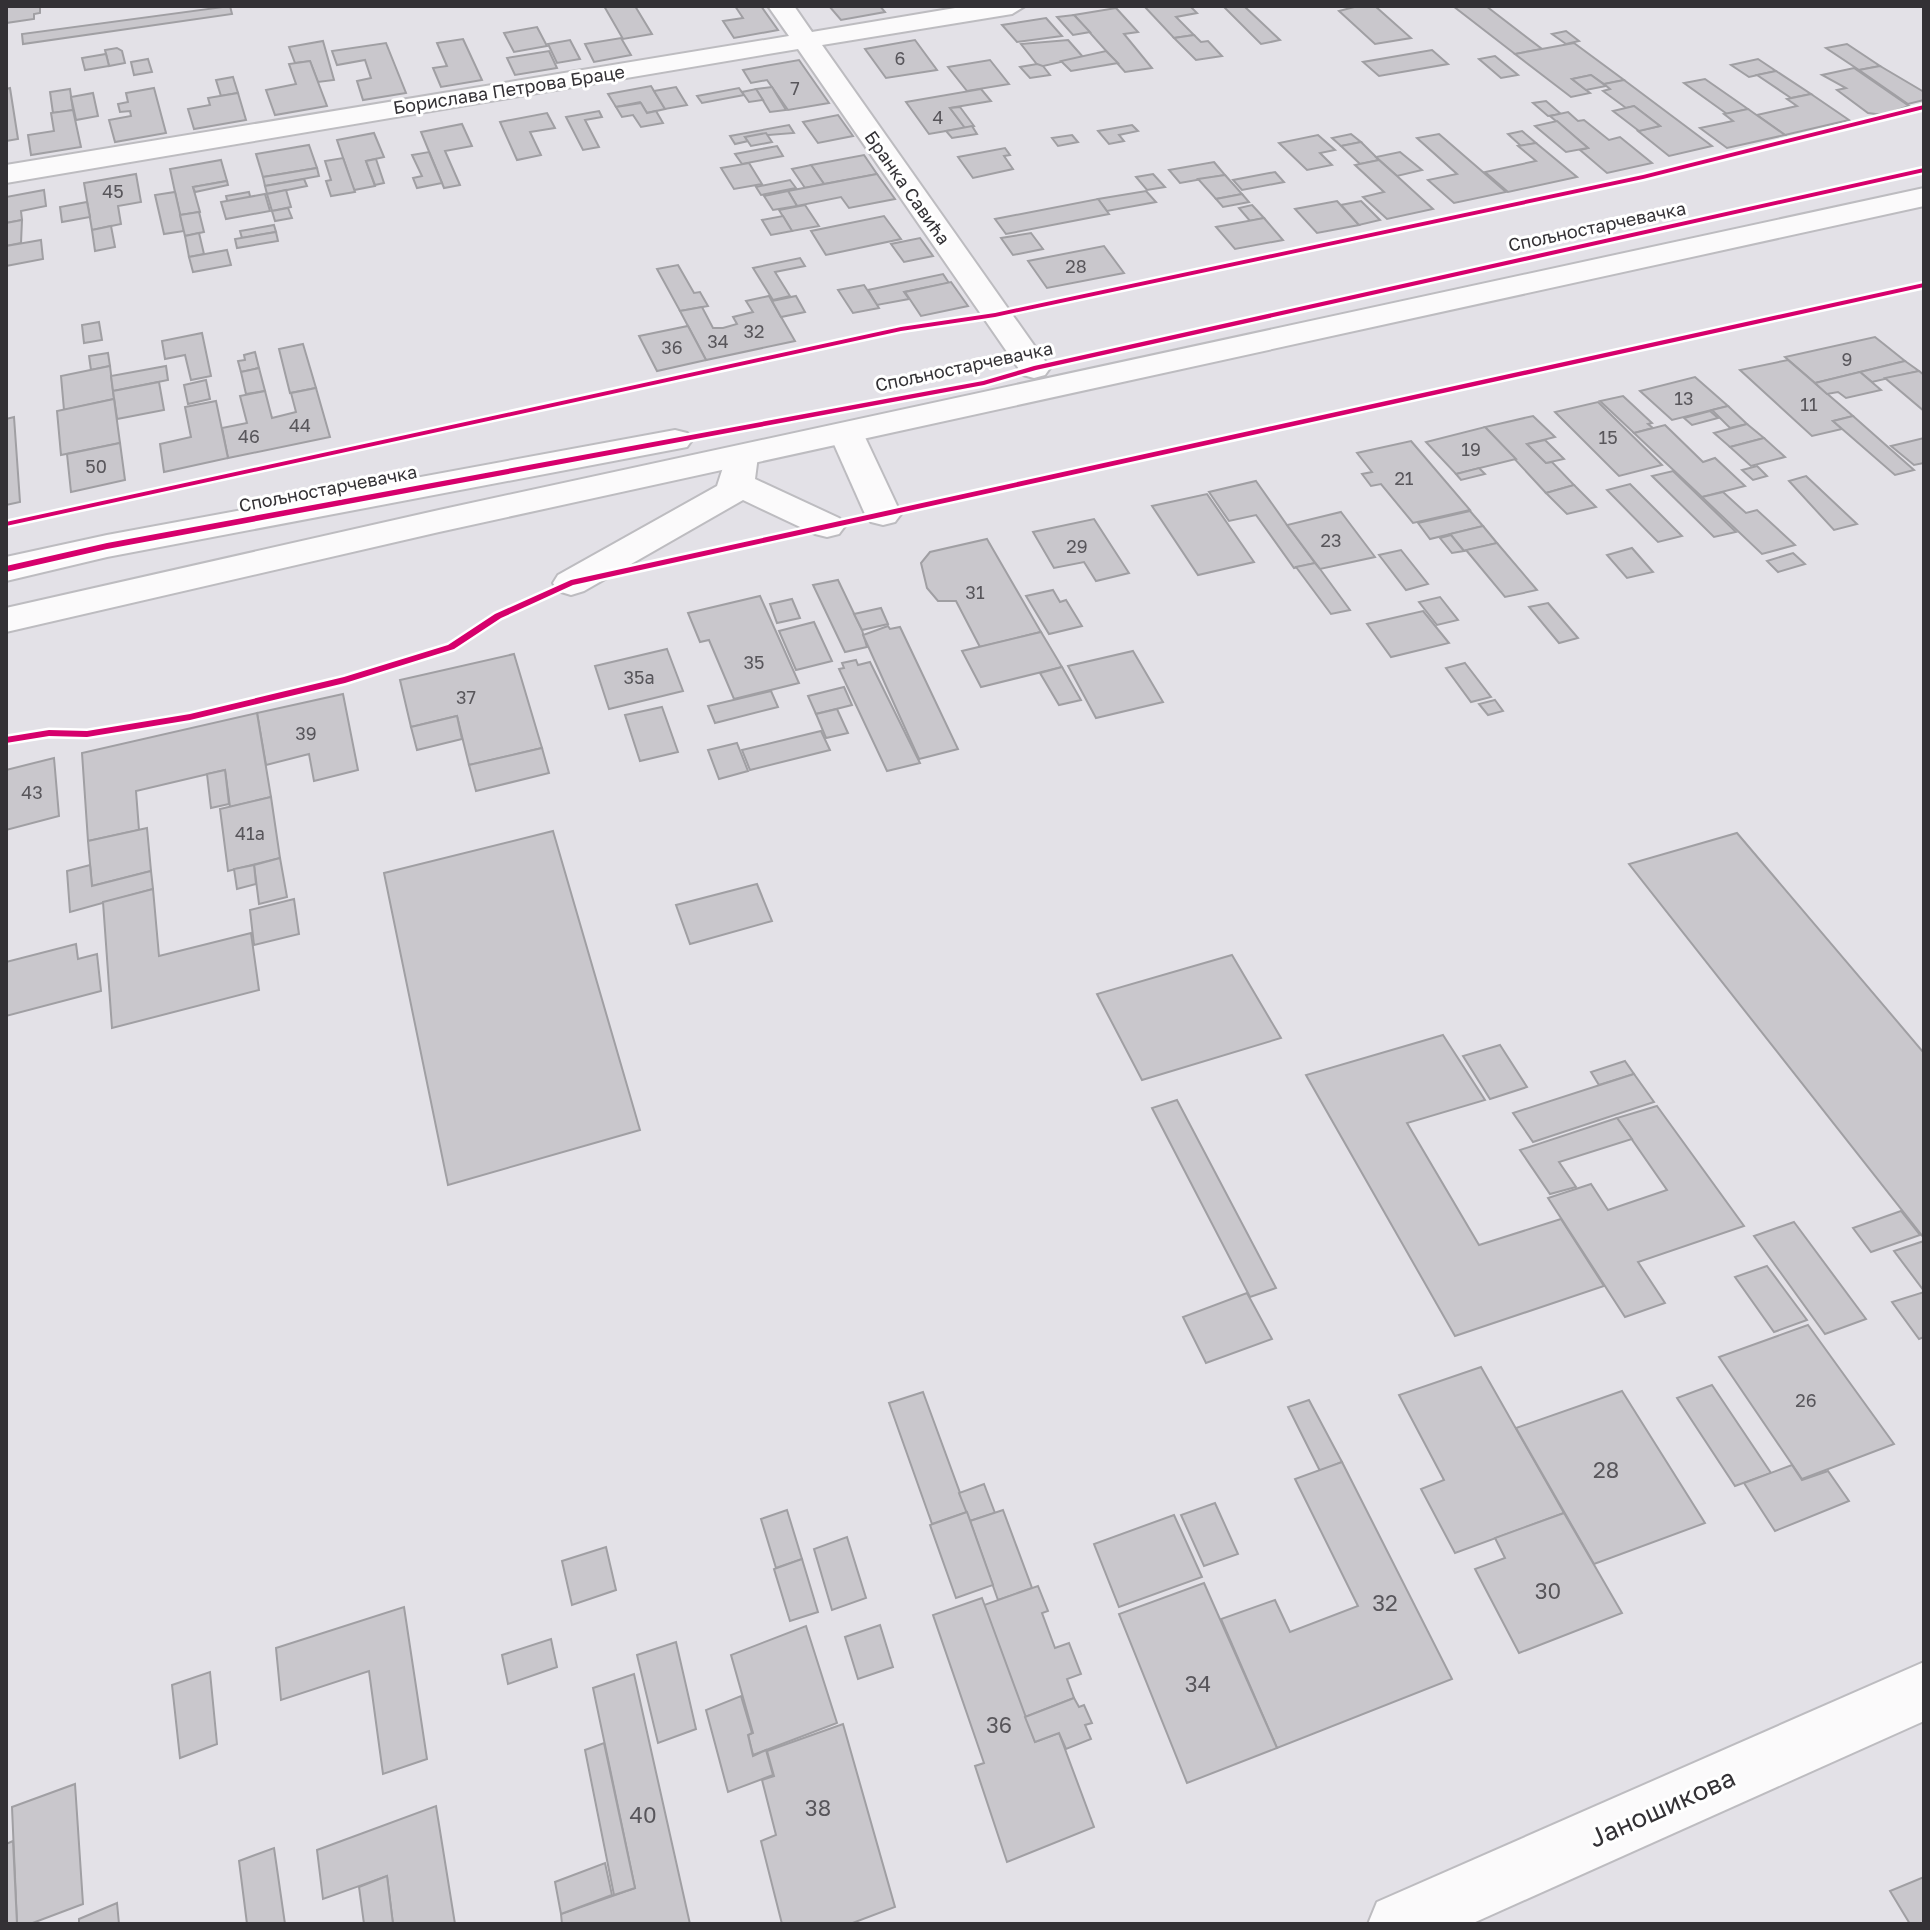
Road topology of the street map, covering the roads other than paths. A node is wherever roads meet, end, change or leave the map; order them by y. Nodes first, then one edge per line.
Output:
1 (781, 6) edge
2 (1012, 6) edge
3 (806, 41) junction
4 (1924, 170) edge
5 (6, 174) edge
6 (1924, 197) edge
7 (1034, 368) junction
8 (846, 433) junction
9 (739, 470) junction
10 (883, 514) dead end
11 (827, 526) dead end
12 (6, 569) edge
13 (571, 583) dead end
14 (6, 620) edge
15 (1924, 1691) edge
16 (1399, 1924) edge

1 - 3 street, Бранка Савића
2 - 3 street, Борислава Петрова Браце
3 - 5 street, Борислава Петрова Браце
3 - 7 street, Бранка Савића
4 - 7 street, Спољностарчевачка
6 - 8 street, Спољностарчевачка
7 - 12 street, Спољностарчевачка
8 - 9 street, Спољностарчевачка
8 - 10 street
9 - 11 street
9 - 13 street
9 - 14 street, Спољностарчевачка
15 - 16 street, Јаношикова

